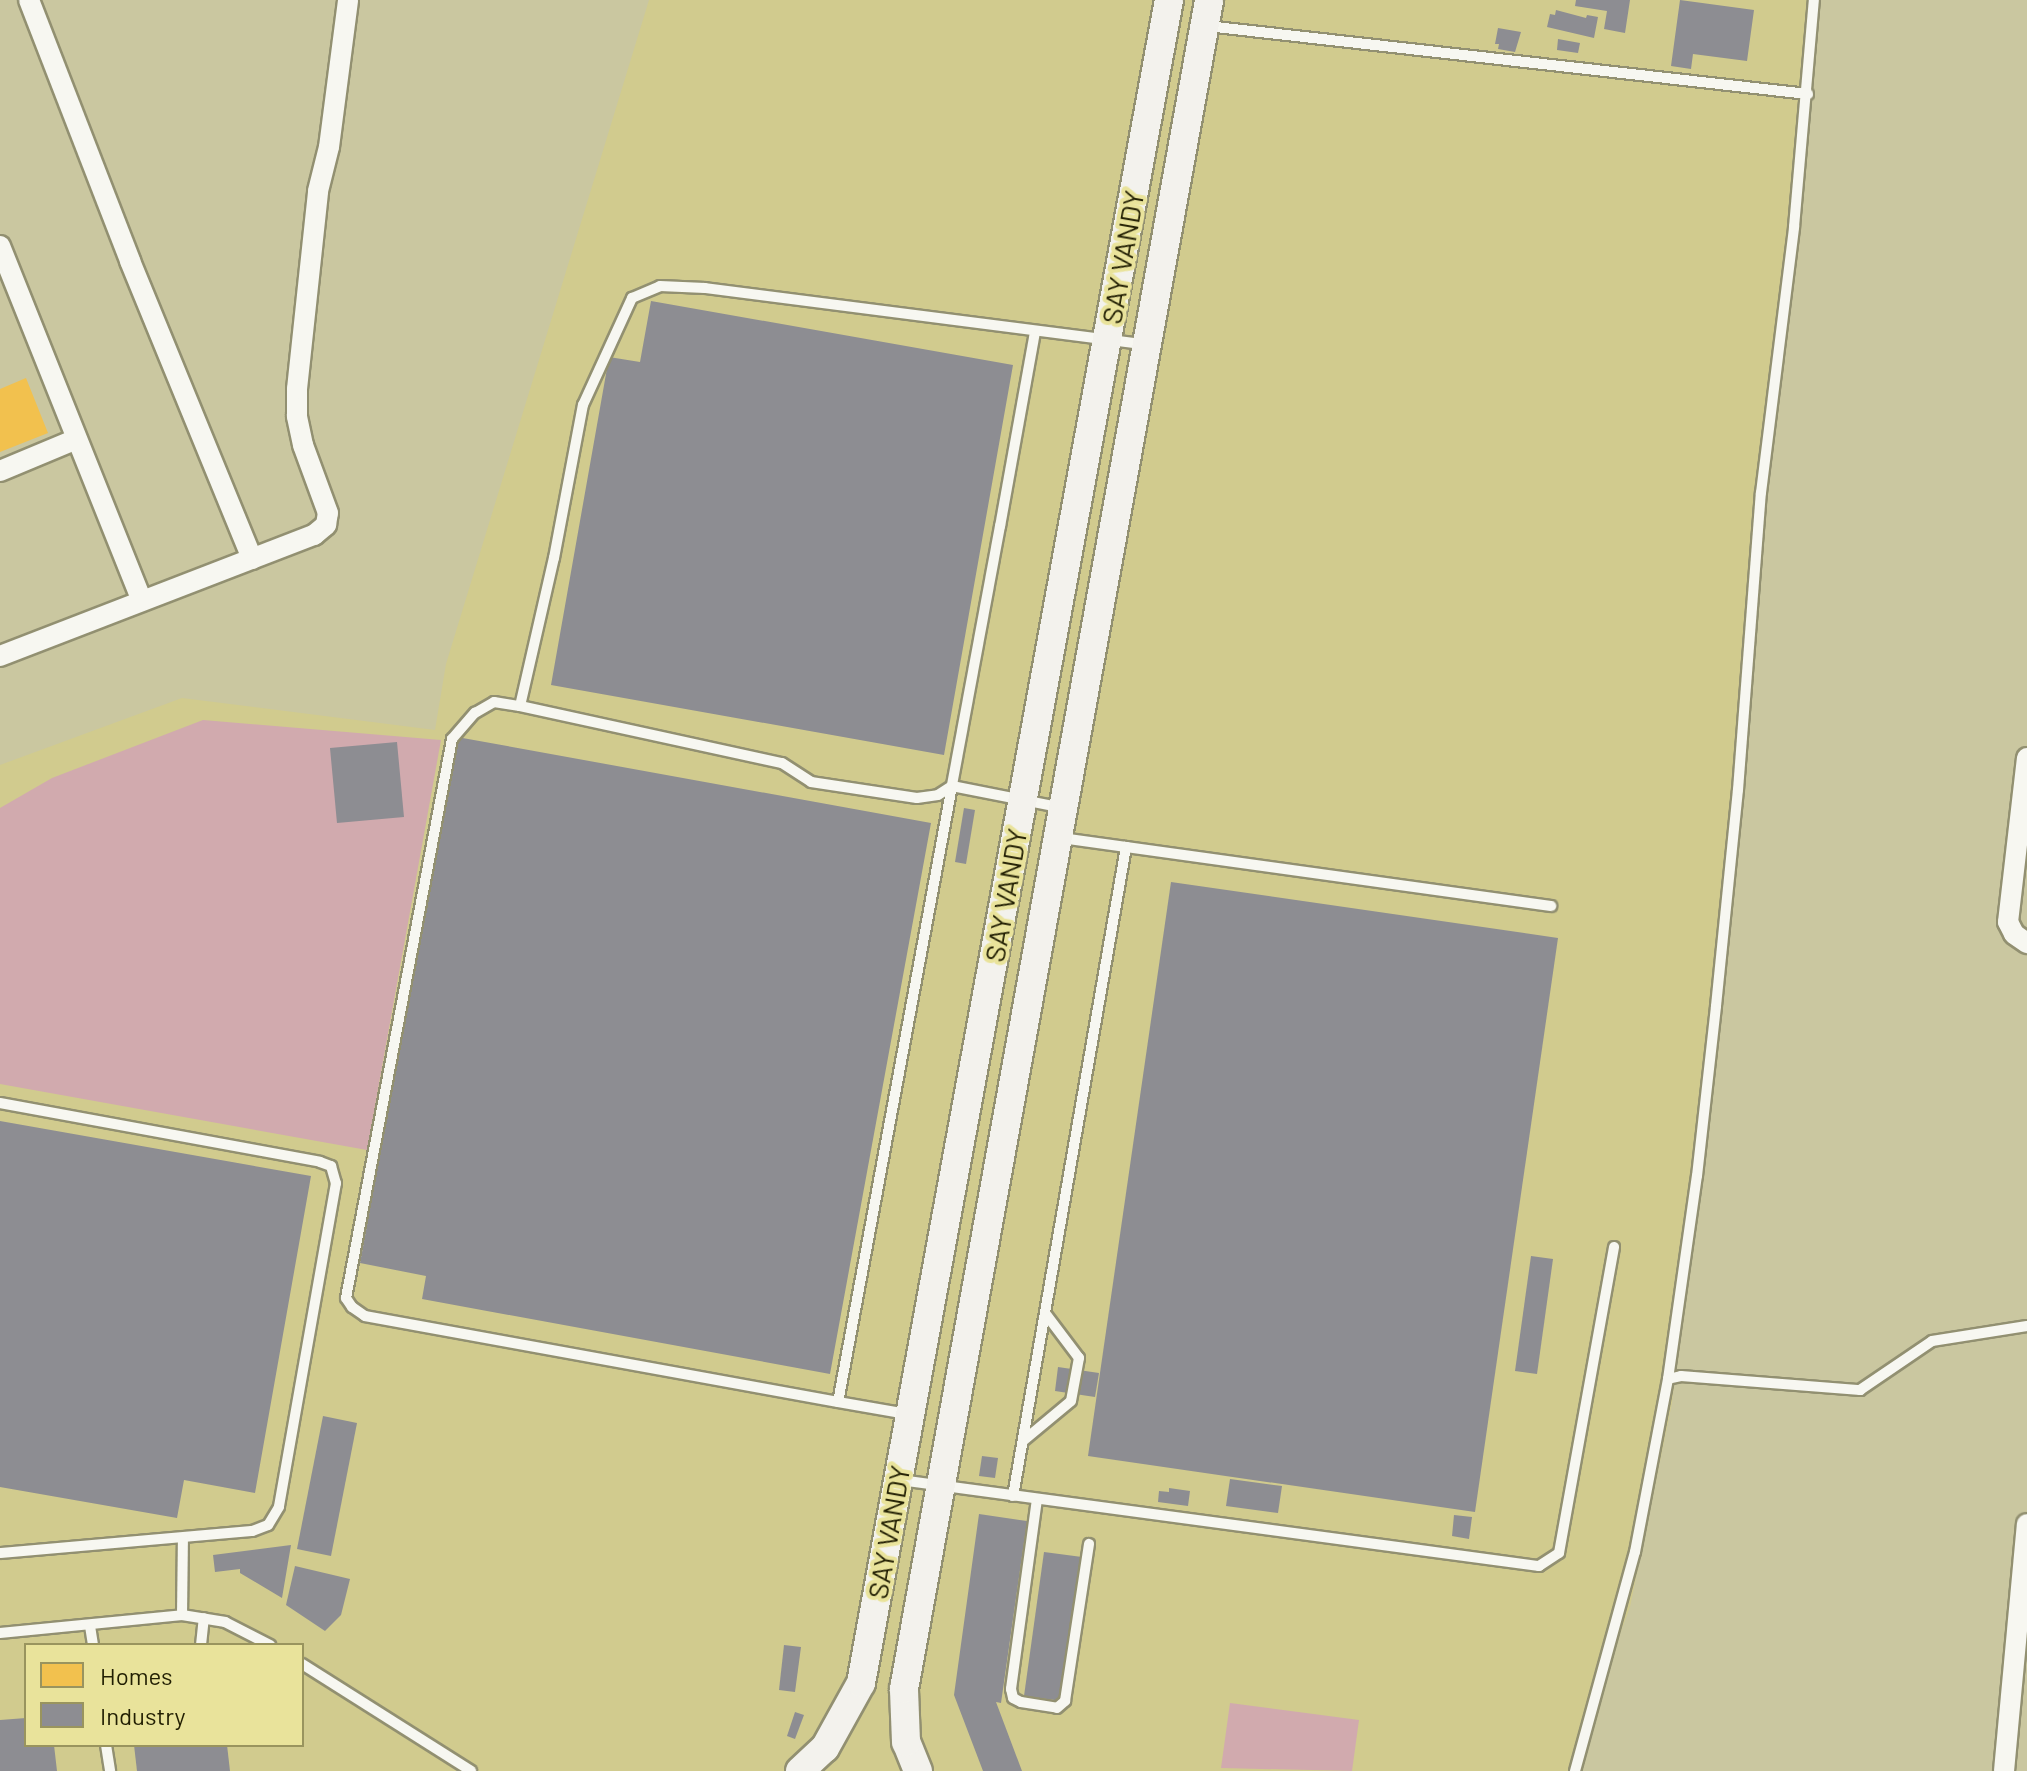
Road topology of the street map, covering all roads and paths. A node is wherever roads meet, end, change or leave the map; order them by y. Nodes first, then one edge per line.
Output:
1 (29, 0) edge
2 (348, 0) edge
3 (1169, 0) edge
4 (1814, 0) edge
5 (1207, 13) edge
6 (1808, 94) junction
7 (0, 246) edge
8 (6, 275) edge
9 (1035, 332) junction
10 (1108, 338) junction
11 (1146, 344) junction
12 (77, 439) junction
13 (0, 471) edge
14 (252, 559) junction
15 (142, 601) junction
16 (0, 656) edge
17 (520, 706) junction
18 (2026, 771) edge
19 (952, 786) junction
20 (1022, 800) junction
21 (1065, 808) junction
22 (1059, 838) junction
23 (1126, 847) junction
24 (1551, 906) dead end
25 (2027, 943) edge
26 (0, 1103) edge
27 (1614, 1247) dead end
28 (1045, 1313) junction
29 (2027, 1326) edge
30 (1668, 1379) junction
31 (838, 1402) junction
32 (910, 1415) junction
33 (1023, 1441) junction
34 (898, 1480) junction
35 (940, 1486) junction
36 (1013, 1496) junction
37 (1037, 1499) junction
38 (2027, 1524) edge
39 (183, 1538) junction
40 (1089, 1544) dead end
41 (0, 1553) edge
42 (182, 1615) junction
43 (204, 1618) junction
44 (90, 1626) junction
45 (0, 1633) edge
46 (93, 1643) edge
47 (201, 1643) edge
48 (266, 1643) edge
49 (2021, 1661) edge
50 (304, 1665) edge
51 (106, 1747) edge
52 (110, 1771) edge
53 (471, 1771) edge
54 (800, 1771) edge
55 (918, 1771) edge
56 (1575, 1771) edge
57 (2004, 1771) edge

1 - 14 street
2 - 14 street
3 - 10 street, SAY VANDY
4 - 6 lane
5 - 6 lane
5 - 11 street, SAY VANDY
6 - 30 lane
7 - 8 street
8 - 12 street
9 - 10 lane
9 - 17 lane
9 - 19 lane
10 - 11 lane
10 - 20 street, SAY VANDY
11 - 21 street, SAY VANDY
12 - 13 street
12 - 15 street
14 - 15 street
15 - 16 street
17 - 19 lane
17 - 31 lane
18 - 25 street
19 - 20 lane
19 - 31 lane
20 - 21 lane
20 - 32 street, SAY VANDY
21 - 22 street, SAY VANDY
22 - 23 lane
22 - 35 street, SAY VANDY
23 - 24 lane
23 - 28 lane
26 - 39 lane
27 - 37 lane
28 - 33 lane
28 - 33 lane
29 - 30 lane
30 - 56 lane
31 - 32 lane
32 - 34 street, SAY VANDY
33 - 36 lane
34 - 35 lane
34 - 54 street, SAY VANDY
35 - 36 lane
35 - 55 street, SAY VANDY
36 - 37 lane
37 - 40 lane
38 - 49 street
39 - 41 lane
39 - 42 lane
42 - 43 lane
42 - 44 lane
43 - 47 lane
43 - 48 lane
44 - 45 lane
44 - 46 lane
49 - 57 street
50 - 53 lane
51 - 52 lane

